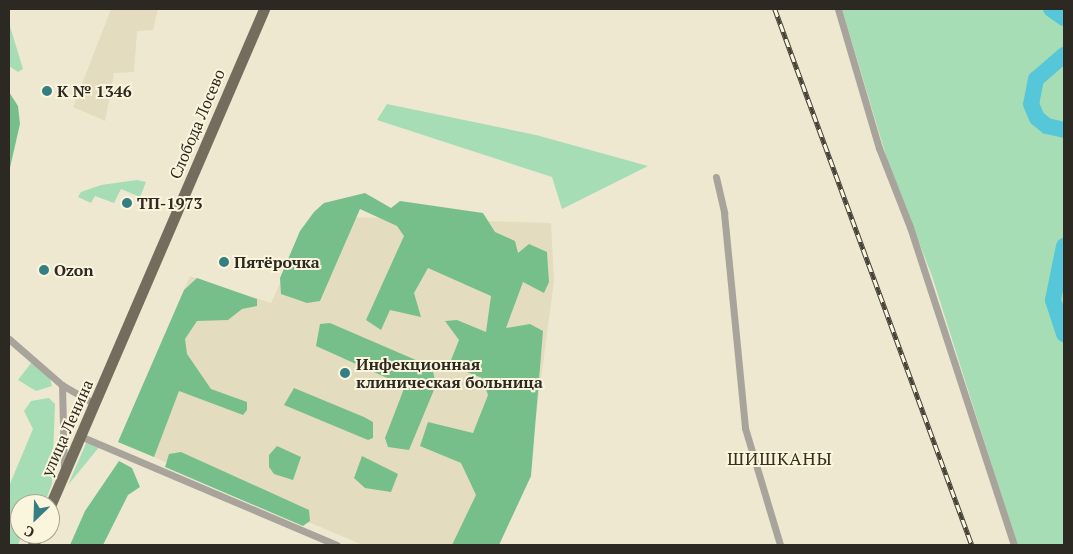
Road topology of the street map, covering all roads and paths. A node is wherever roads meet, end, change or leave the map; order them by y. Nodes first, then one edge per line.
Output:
1 (264, 9) edge
2 (838, 9) edge
3 (716, 177) dead end
4 (9, 340) edge
5 (114, 363) joint
6 (62, 385) junction
7 (95, 404) junction
8 (80, 436) junction
9 (64, 472) junction
10 (55, 494) edge
11 (337, 545) edge
12 (780, 545) edge
13 (1014, 545) edge

1 - 5 main road, Слобода Лосево
2 - 13 street
3 - 12 street
4 - 6 street
5 - 7 main road, улица Ленина
6 - 7 street
6 - 9 street
7 - 8 main road, улица Ленина
8 - 9 main road, улица Ленина
8 - 11 street
9 - 10 main road, улица Ленина

